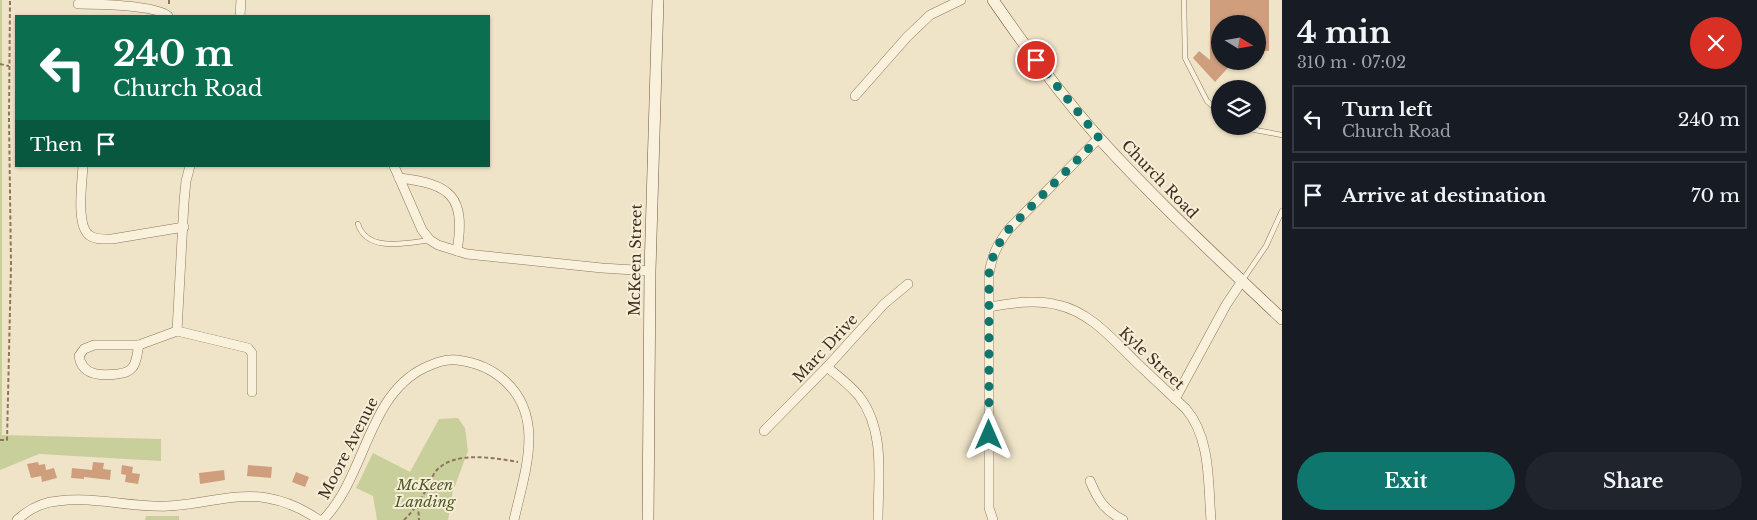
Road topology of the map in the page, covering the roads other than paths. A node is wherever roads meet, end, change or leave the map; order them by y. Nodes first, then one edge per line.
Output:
1 (240, 0) edge
2 (658, 0) edge
3 (961, 0) edge
4 (993, 0) edge
5 (1184, 0) edge
6 (78, 4) dead end
7 (166, 15) edge
8 (240, 15) edge
9 (855, 96) dead end
10 (1211, 105) edge
11 (1266, 132) edge
12 (1282, 135) edge
13 (1099, 138) junction
14 (83, 167) edge
15 (190, 167) edge
16 (394, 167) edge
17 (399, 178) junction
18 (1282, 211) edge
19 (358, 224) dead end
20 (184, 227) junction
21 (430, 240) junction
22 (457, 251) junction
23 (650, 271) junction
24 (1242, 281) junction
25 (908, 284) dead end
26 (989, 307) junction
27 (1282, 319) edge
28 (177, 331) junction
29 (139, 346) junction
30 (827, 366) junction
31 (252, 392) dead end
32 (1175, 398) junction
33 (764, 431) dead end
34 (1090, 481) dead end
35 (17, 520) edge
36 (321, 520) edge
37 (514, 520) edge
38 (648, 520) edge
39 (878, 520) edge
40 (993, 520) edge
41 (1123, 520) edge
42 (1211, 520) edge

1 - 8 street
2 - 23 street, McKeen Street
3 - 9 street
4 - 13 street, Church Road
5 - 10 lane
6 - 7 street
11 - 12 lane
13 - 24 street, Church Road
13 - 26 street
14 - 20 street
15 - 20 street
16 - 17 street
17 - 21 street
17 - 22 street
18 - 24 lane
19 - 21 lane
20 - 28 street
21 - 22 street
22 - 23 street
23 - 38 street, McKeen Street
24 - 27 street, Church Road
24 - 32 street
25 - 30 street, Marc Drive
26 - 32 street, Kyle Street
26 - 40 street
28 - 29 street
28 - 31 street
29 - 29 street
30 - 33 street, Marc Drive
30 - 39 street
32 - 42 street, Kyle Street
34 - 41 street
35 - 36 street
36 - 37 street, Moore Avenue

